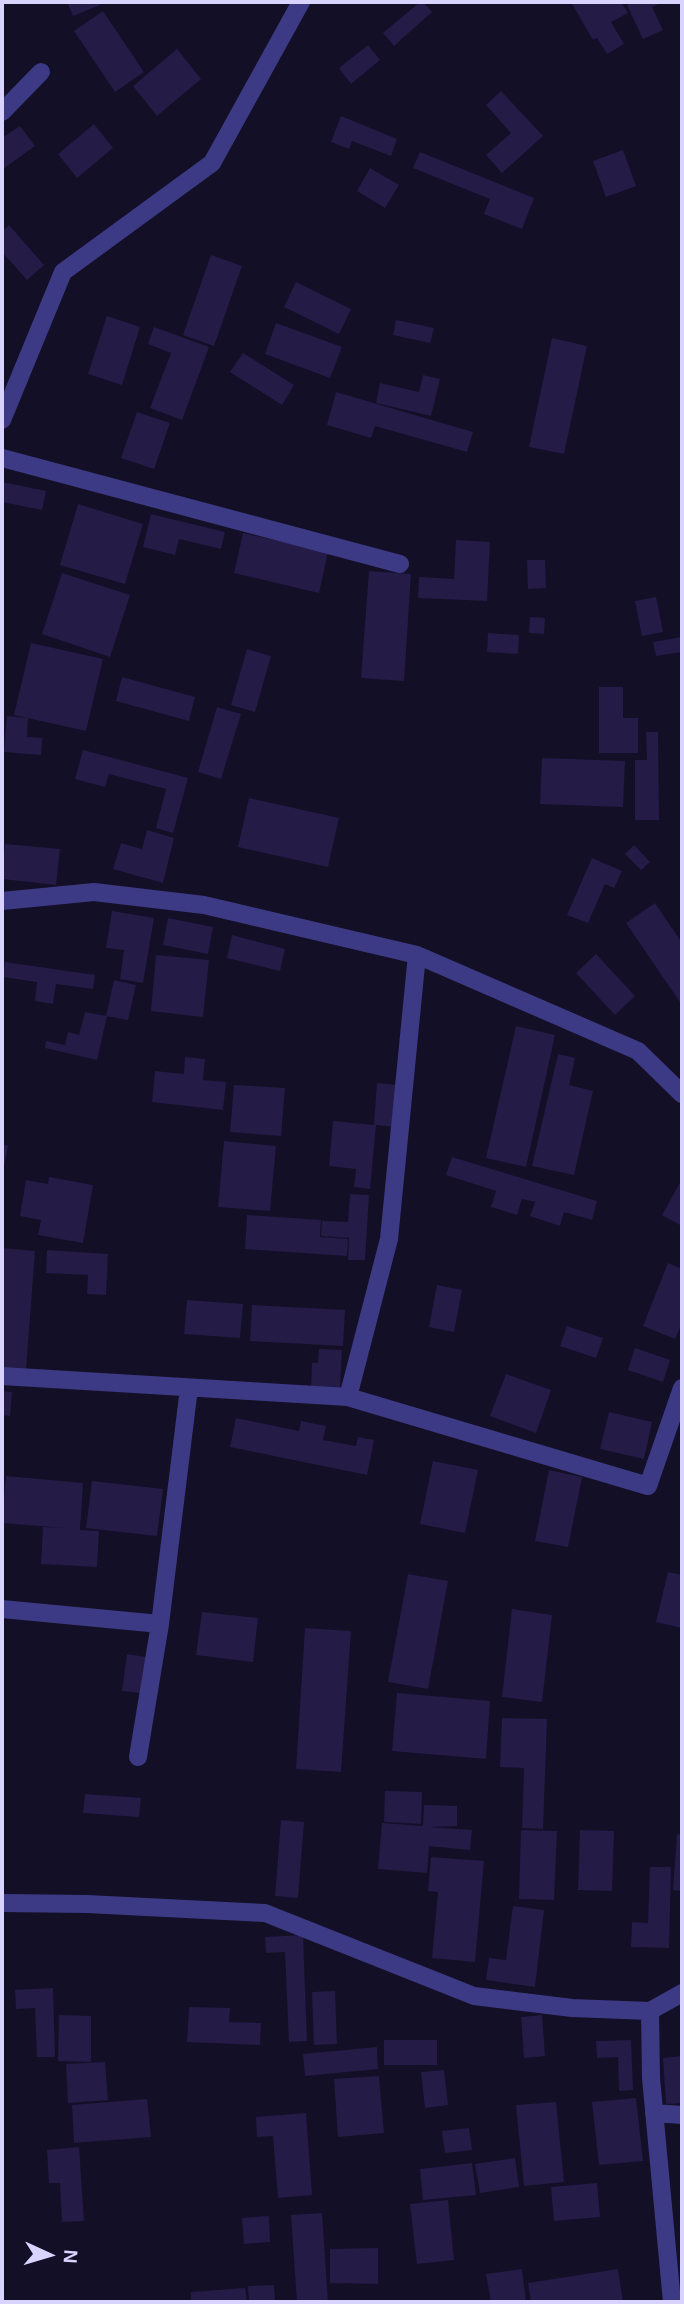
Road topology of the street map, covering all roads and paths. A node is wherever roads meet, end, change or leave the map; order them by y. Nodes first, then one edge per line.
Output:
1 (301, 2) edge
2 (41, 72) dead end
3 (2, 112) edge
4 (2, 420) edge
5 (2, 458) edge
6 (400, 564) dead end
7 (2, 901) edge
8 (416, 956) junction
9 (682, 1094) edge
10 (2, 1376) edge
11 (189, 1388) junction
12 (682, 1388) edge
13 (348, 1396) junction
14 (2, 1609) edge
15 (160, 1624) junction
16 (138, 1757) dead end
17 (2, 1903) edge
18 (682, 1993) edge
19 (650, 2011) junction
20 (654, 2113) junction
21 (682, 2115) edge
22 (672, 2302) edge

1 - 4 street
2 - 3 street
5 - 6 street
7 - 8 street
8 - 9 street
8 - 13 street
10 - 11 street
11 - 13 street
11 - 15 street
12 - 13 street
14 - 15 street
15 - 16 street
17 - 19 street
18 - 19 street
19 - 20 street
20 - 21 street
20 - 22 street

